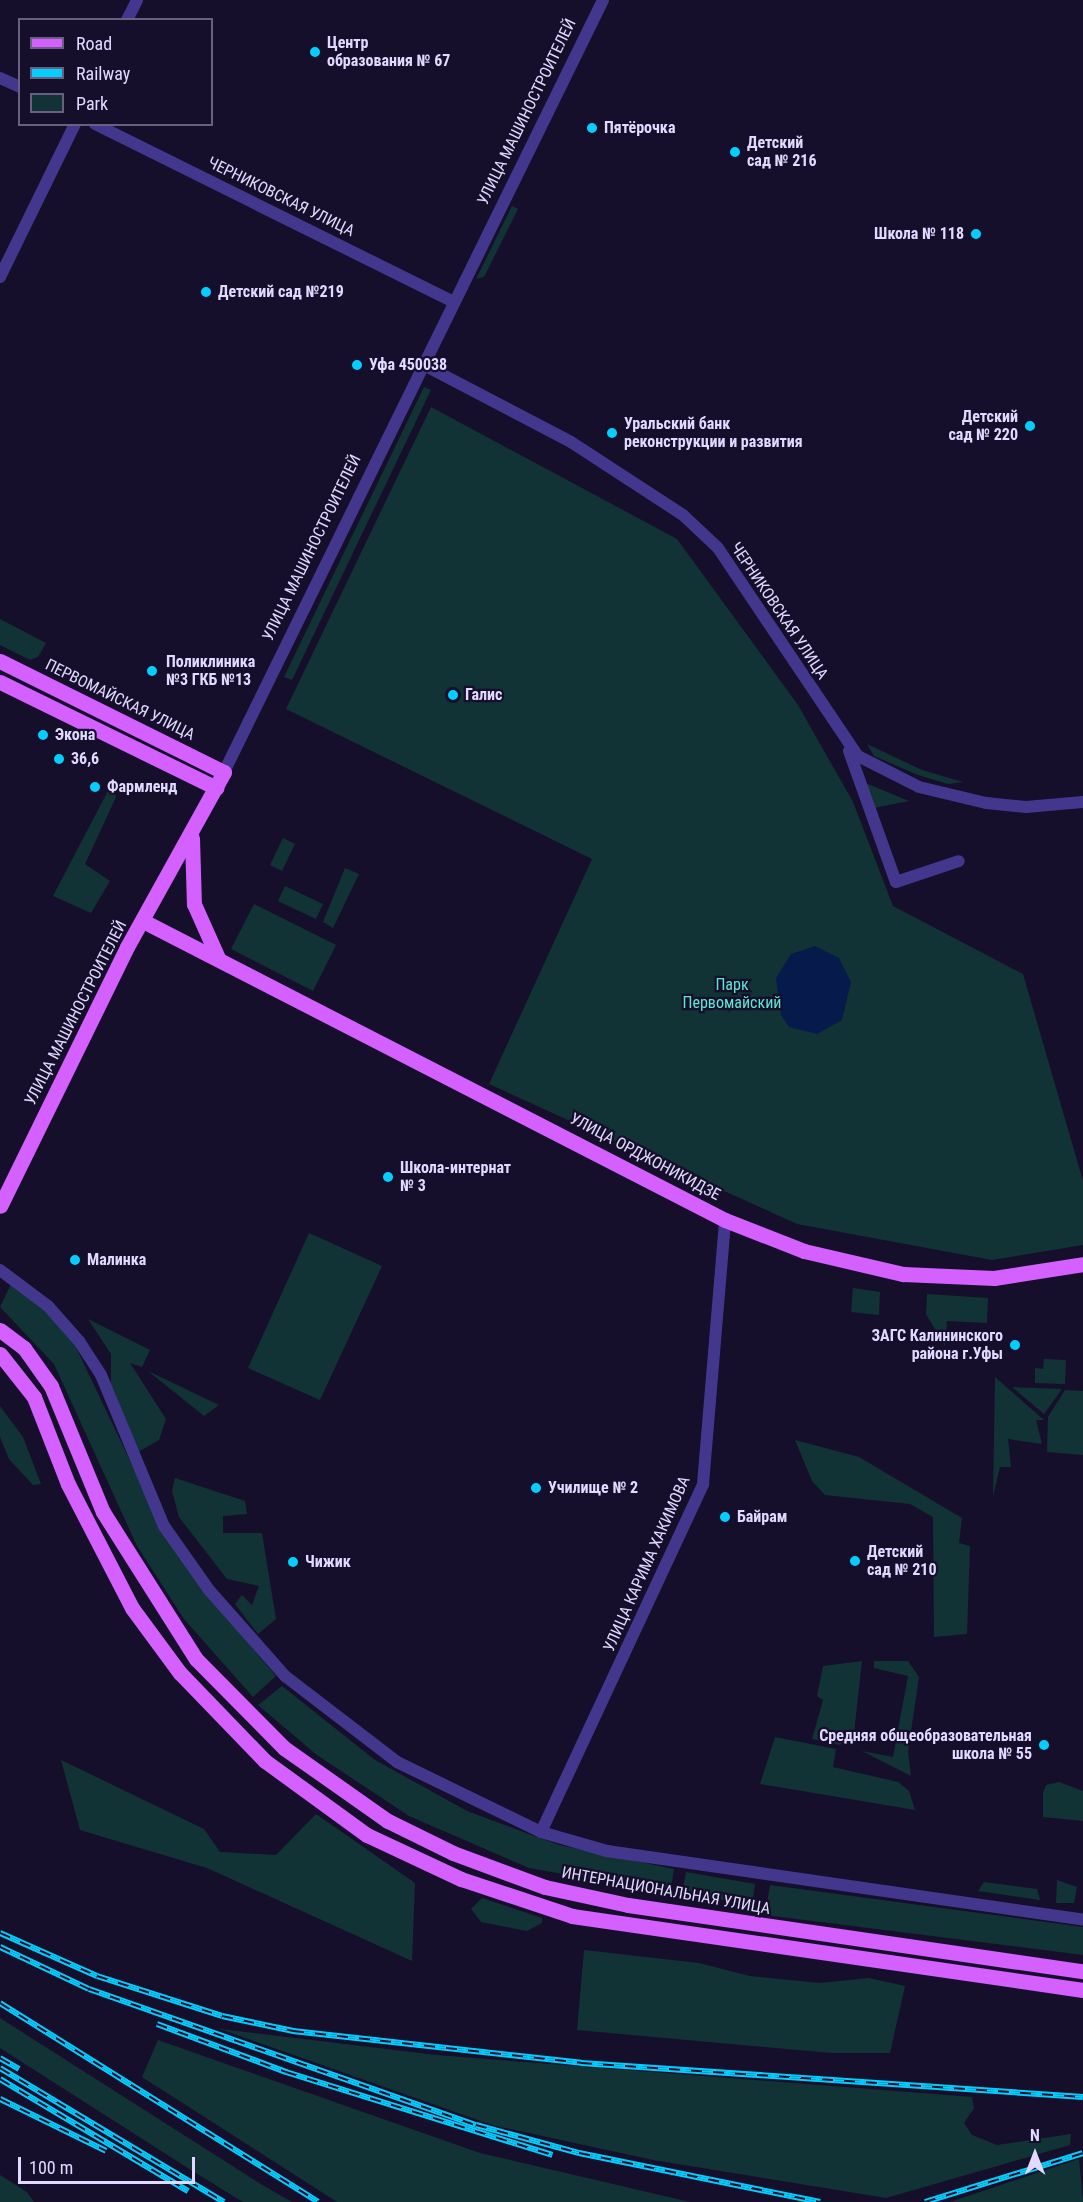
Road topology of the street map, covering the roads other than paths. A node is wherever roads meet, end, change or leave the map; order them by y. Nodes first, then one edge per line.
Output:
1 (136, 0) edge
2 (603, 0) edge
3 (128, 18) edge
4 (0, 78) edge
5 (18, 86) edge
6 (74, 126) edge
7 (99, 126) edge
8 (0, 277) edge
9 (451, 301) junction
10 (422, 364) junction
11 (0, 661) edge
12 (0, 682) edge
13 (845, 742) junction
14 (224, 772) junction
15 (216, 788) junction
16 (1083, 802) edge
17 (193, 833) junction
18 (959, 861) dead end
19 (143, 921) junction
20 (220, 961) junction
21 (0, 1206) edge
22 (725, 1220) junction
23 (1083, 1264) edge
24 (0, 1270) edge
25 (0, 1330) edge
26 (0, 1354) edge
27 (541, 1832) junction
28 (1083, 1920) edge
29 (1083, 1971) edge
30 (1083, 1990) edge

1 - 3 street
2 - 9 street, УЛИЦА МАШИНОСТРОИТЕЛЕЙ
4 - 5 street
6 - 8 street
7 - 9 street, ЧЕРНИКОВСКАЯ УЛИЦА
9 - 10 street, УЛИЦА МАШИНОСТРОИТЕЛЕЙ
10 - 13 street, ЧЕРНИКОВСКАЯ УЛИЦА
10 - 14 street, УЛИЦА МАШИНОСТРОИТЕЛЕЙ
11 - 14 main road, ПЕРВОМАЙСКАЯ УЛИЦА
12 - 15 main road
13 - 16 street, ЧЕРНИКОВСКАЯ УЛИЦА
13 - 18 street
14 - 15 main road, УЛИЦА МАШИНОСТРОИТЕЛЕЙ
15 - 17 main road, УЛИЦА МАШИНОСТРОИТЕЛЕЙ
17 - 19 main road, УЛИЦА МАШИНОСТРОИТЕЛЕЙ
17 - 20 main road
19 - 20 main road, УЛИЦА ОРДЖОНИКИДЗЕ
19 - 21 main road, УЛИЦА МАШИНОСТРОИТЕЛЕЙ
20 - 22 main road, УЛИЦА ОРДЖОНИКИДЗЕ
22 - 23 main road, УЛИЦА ОРДЖОНИКИДЗЕ
22 - 27 street, УЛИЦА КАРИМА ХАКИМОВА
24 - 27 street
25 - 29 main road, ИНТЕРНАЦИОНАЛЬНАЯ УЛИЦА
26 - 30 main road
27 - 28 street

